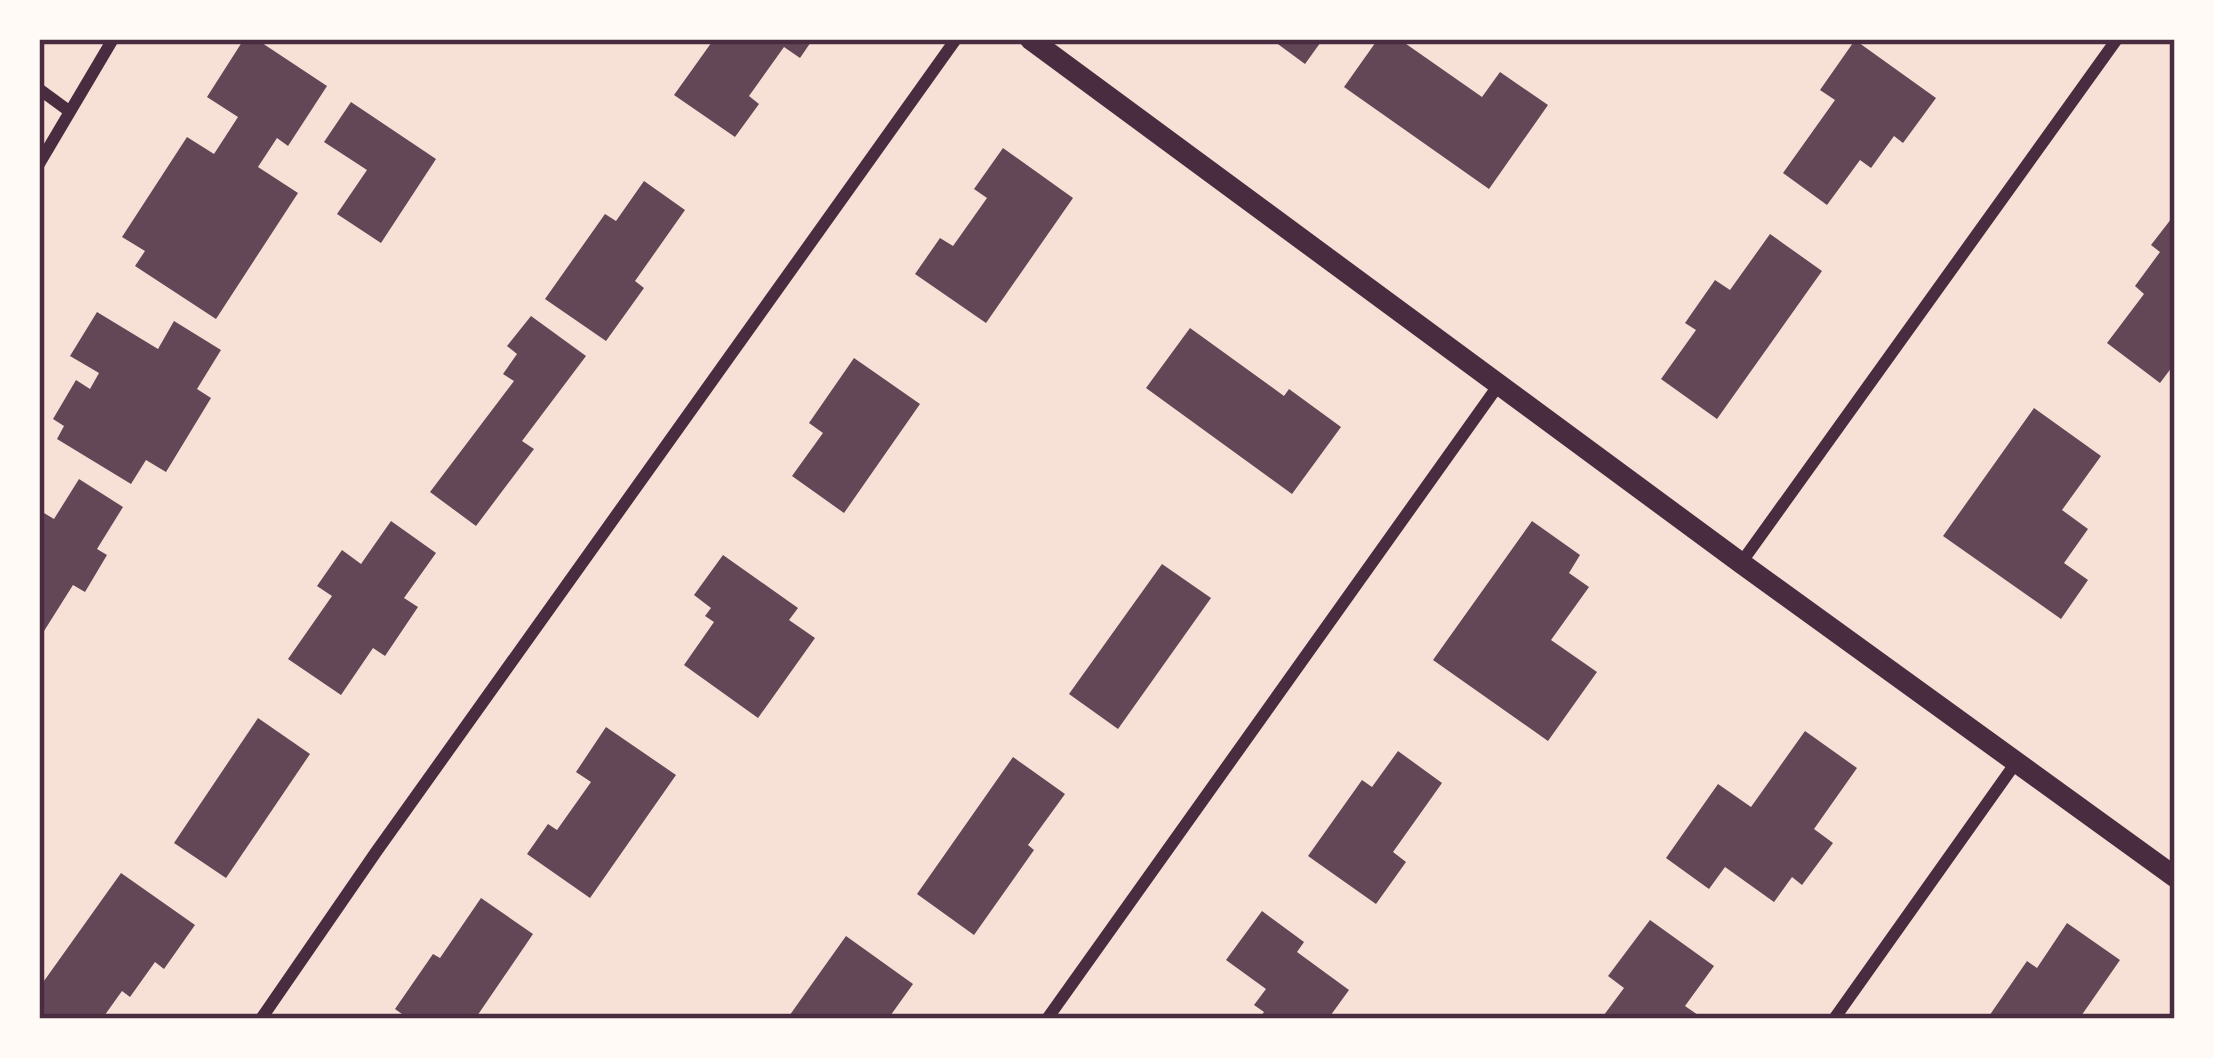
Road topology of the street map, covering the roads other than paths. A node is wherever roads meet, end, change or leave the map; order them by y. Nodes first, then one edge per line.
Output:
1 (113, 39) edge
2 (956, 39) edge
3 (1030, 39) edge
4 (2117, 39) edge
5 (39, 89) edge
6 (69, 111) junction
7 (39, 164) edge
8 (1500, 383) junction
9 (1741, 563) junction
10 (2017, 761) junction
11 (2175, 877) edge
12 (261, 1019) edge
13 (1047, 1019) edge
14 (1834, 1019) edge

1 - 6 street
2 - 12 street
3 - 8 street
4 - 9 street
5 - 6 street
6 - 7 street
8 - 9 street
8 - 13 street
9 - 10 street
10 - 11 street
10 - 14 street

